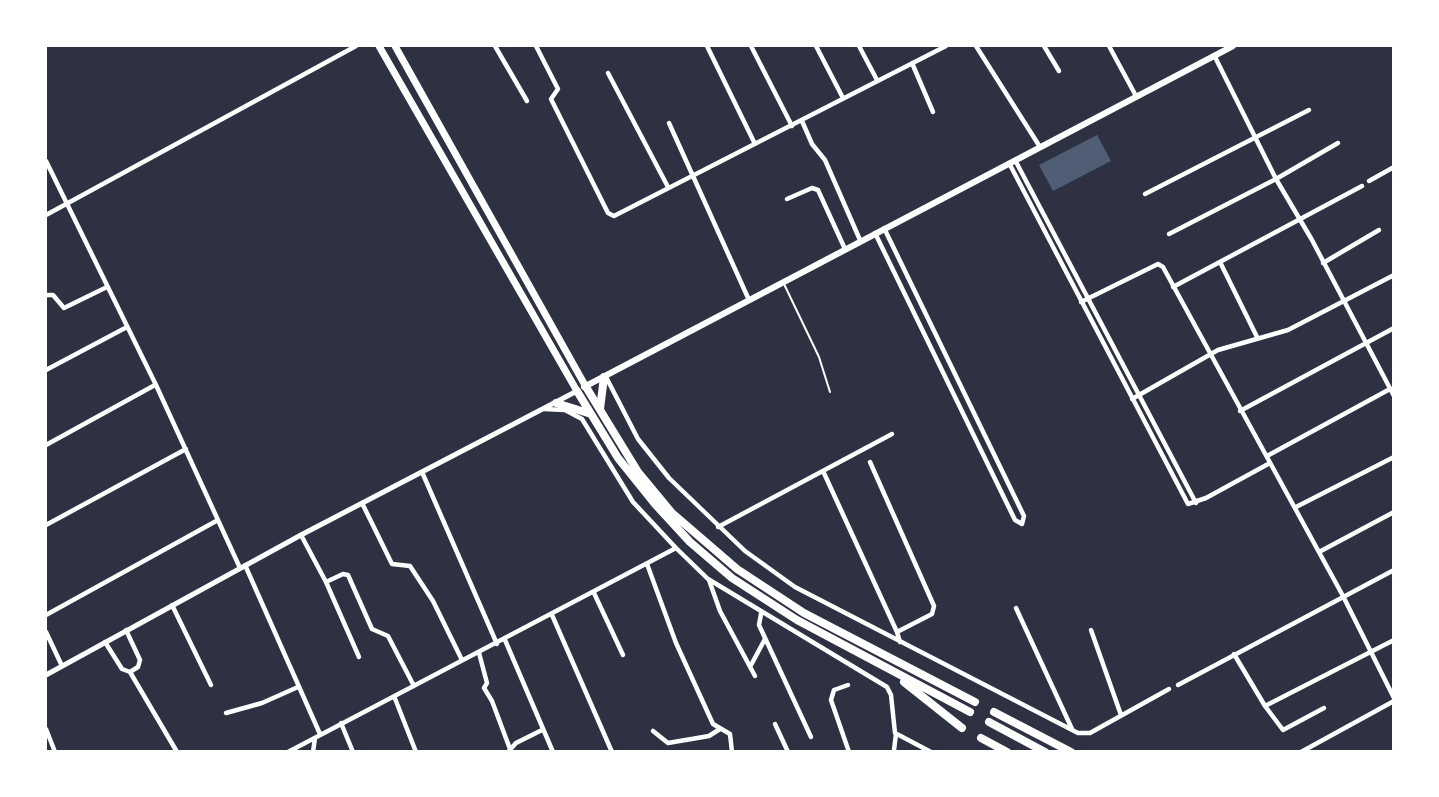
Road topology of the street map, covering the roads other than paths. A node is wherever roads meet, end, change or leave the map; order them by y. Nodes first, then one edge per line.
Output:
1 (356, 46) edge
2 (379, 46) edge
3 (395, 46) edge
4 (495, 46) edge
5 (536, 46) edge
6 (707, 46) edge
7 (751, 46) edge
8 (816, 46) edge
9 (859, 46) edge
10 (946, 46) edge
11 (976, 46) edge
12 (1044, 46) edge
13 (1109, 46) edge
14 (1233, 46) edge
15 (935, 48) edge
16 (1214, 55) junction
17 (912, 63) junction
18 (1059, 71) dead end
19 (608, 73) dead end
20 (877, 80) junction
21 (1136, 96) junction
22 (843, 98) junction
23 (527, 101) dead end
24 (1309, 110) dead end
25 (933, 112) dead end
26 (802, 121) junction
27 (669, 123) dead end
28 (792, 126) junction
29 (1255, 137) junction
30 (1338, 142) dead end
31 (755, 144) junction
32 (1040, 147) junction
33 (46, 161) edge
34 (1012, 162) junction
35 (1394, 167) edge
36 (693, 174) junction
37 (1276, 179) junction
38 (1369, 181) dead end
39 (1362, 186) dead end
40 (667, 187) junction
41 (1146, 194) dead end
42 (787, 200) dead end
43 (66, 204) junction
44 (46, 215) edge
45 (1300, 219) junction
46 (884, 228) junction
47 (1379, 230) dead end
48 (875, 233) junction
49 (1169, 234) dead end
50 (860, 240) junction
51 (845, 250) junction
52 (1220, 262) junction
53 (1323, 263) junction
54 (906, 272) junction
55 (1394, 275) edge
56 (897, 277) junction
57 (784, 283) junction
58 (107, 287) junction
59 (1173, 287) junction
60 (46, 295) edge
61 (1088, 299) junction
62 (749, 300) junction
63 (1082, 302) junction
64 (1342, 302) junction
65 (127, 327) junction
66 (1394, 328) edge
67 (1257, 337) junction
68 (1366, 344) junction
69 (1210, 354) junction
70 (46, 370) edge
71 (605, 377) junction
72 (156, 385) junction
73 (1391, 386) edge
74 (586, 387) junction
75 (577, 391) junction
76 (830, 392) dead end
77 (1139, 395) junction
78 (1394, 396) edge
79 (1132, 399) junction
80 (556, 402) junction
81 (971, 406) junction
82 (544, 409) junction
83 (962, 411) junction
84 (1240, 411) junction
85 (600, 412) junction
86 (588, 413) junction
87 (977, 418) junction
88 (967, 422) junction
89 (892, 434) dead end
90 (46, 445) edge
91 (1165, 445) junction
92 (186, 449) junction
93 (1159, 449) junction
94 (1267, 456) junction
95 (1394, 457) edge
96 (870, 462) dead end
97 (1270, 463) junction
98 (823, 471) junction
99 (422, 472) junction
100 (362, 503) junction
101 (1196, 503) junction
102 (1296, 508) junction
103 (1394, 512) edge
104 (218, 520) junction
105 (46, 525) edge
106 (718, 527) junction
107 (301, 535) junction
108 (676, 548) junction
109 (1319, 552) junction
110 (647, 564) junction
111 (242, 567) junction
112 (1394, 570) edge
113 (708, 579) junction
114 (326, 582) junction
115 (594, 593) junction
116 (1343, 596) junction
117 (172, 605) junction
118 (1016, 608) dead end
119 (761, 614) junction
120 (46, 615) edge
121 (552, 615) junction
122 (126, 630) junction
123 (1091, 630) dead end
124 (46, 632) edge
125 (897, 632) junction
126 (766, 638) junction
127 (505, 640) junction
128 (1394, 640) edge
129 (105, 642) junction
130 (900, 643) junction
131 (497, 644) junction
132 (1371, 652) junction
133 (479, 653) junction
134 (1234, 654) junction
135 (623, 656) dead end
136 (359, 657) dead end
137 (462, 660) junction
138 (880, 665) junction
139 (62, 666) junction
140 (750, 667) junction
141 (130, 672) junction
142 (46, 675) edge
143 (755, 676) dead end
144 (211, 685) dead end
145 (848, 685) dead end
146 (1178, 685) dead end
147 (414, 686) junction
148 (298, 687) junction
149 (1169, 689) dead end
150 (394, 696) junction
151 (1394, 699) edge
152 (975, 702) dead end
153 (1265, 706) junction
154 (1324, 708) dead end
155 (970, 712) dead end
156 (994, 712) dead end
157 (226, 713) dead end
158 (1121, 716) junction
159 (989, 722) dead end
160 (341, 723) junction
161 (775, 724) dead end
162 (962, 727) dead end
163 (46, 729) edge
164 (720, 729) junction
165 (542, 730) junction
166 (1072, 730) junction
167 (653, 731) dead end
168 (896, 734) junction
169 (318, 735) junction
170 (811, 737) dead end
171 (981, 738) dead end
172 (894, 750) edge
173 (55, 751) edge
174 (177, 751) edge
175 (288, 751) edge
176 (313, 751) edge
177 (353, 751) edge
178 (416, 751) edge
179 (509, 751) edge
180 (553, 751) edge
181 (612, 751) edge
182 (732, 751) edge
183 (788, 751) edge
184 (849, 751) edge
185 (931, 751) edge
186 (1007, 751) edge
187 (1045, 751) edge
188 (1071, 751) edge
189 (1301, 751) edge

1 - 43 street
2 - 75 highway
3 - 74 highway
4 - 23 street
5 - 40 street
6 - 31 street
7 - 28 street
8 - 22 street
9 - 20 street
10 - 15 street
11 - 32 street
12 - 18 street
13 - 21 street
14 - 16 main road
15 - 17 street
16 - 21 main road
16 - 29 street
17 - 20 street
17 - 25 street
19 - 40 street
20 - 22 street
21 - 32 main road
22 - 26 street
24 - 29 street
26 - 28 street
26 - 50 street
27 - 36 street
28 - 31 street
29 - 37 street
29 - 41 street
30 - 37 street
31 - 36 street
32 - 34 main road
33 - 43 street
34 - 46 main road
34 - 61 street
34 - 63 street
35 - 38 street
36 - 40 street
36 - 62 street
37 - 45 street
37 - 49 street
39 - 45 street
42 - 51 street
43 - 44 street
43 - 58 street
45 - 52 street
45 - 53 street
46 - 48 main road
46 - 54 street
47 - 53 street
48 - 50 main road
48 - 56 street
50 - 51 main road
51 - 57 main road
52 - 59 street
52 - 67 street
53 - 64 street
54 - 56 street
54 - 81 street
55 - 64 street
56 - 83 street
57 - 62 main road
57 - 76 lane
58 - 60 street
58 - 65 street
59 - 61 street
59 - 69 street
61 - 63 street
61 - 77 street
62 - 71 main road
63 - 79 street
64 - 67 street
64 - 68 street
65 - 70 street
65 - 72 street
66 - 68 street
67 - 69 street
68 - 73 street
68 - 84 street
69 - 77 street
69 - 84 street
71 - 74 main road
71 - 85 highway
71 - 106 street
72 - 90 street
72 - 92 street
73 - 78 street
73 - 94 street
74 - 75 main road
74 - 85 highway
75 - 80 street
75 - 86 highway
77 - 79 street
77 - 91 street
79 - 93 street
80 - 82 street
80 - 86 highway
81 - 83 street
81 - 87 street
82 - 99 street
82 - 108 street
83 - 88 street
84 - 94 street
85 - 152 highway
86 - 138 highway
87 - 88 street
87 - 88 street
89 - 98 street
91 - 93 street
91 - 101 street
92 - 104 street
92 - 105 street
93 - 101 street
94 - 97 street
95 - 102 street
96 - 125 street
97 - 101 street
97 - 102 street
98 - 106 street
98 - 125 street
99 - 100 street
99 - 131 street
100 - 107 street
100 - 137 street
102 - 109 street
103 - 109 street
104 - 111 street
104 - 120 street
106 - 130 street
107 - 111 street
107 - 114 street
108 - 110 street
108 - 113 street
109 - 116 street
110 - 115 street
110 - 164 street
111 - 117 street
111 - 148 street
112 - 116 street
113 - 119 street
113 - 140 street
114 - 136 street
114 - 147 street
115 - 121 street
115 - 135 street
116 - 132 street
116 - 134 street
117 - 122 street
117 - 144 street
118 - 166 street
119 - 126 street
119 - 168 street
121 - 127 street
121 - 181 street
122 - 129 street
122 - 141 street
123 - 158 street
124 - 139 street
125 - 130 street
126 - 140 street
126 - 170 street
127 - 131 street
127 - 165 street
128 - 132 street
129 - 139 street
129 - 141 street
130 - 166 street
131 - 133 street
132 - 151 street
132 - 153 street
133 - 137 street
133 - 179 street
134 - 146 street
134 - 153 street
137 - 147 street
138 - 155 highway
138 - 162 highway
139 - 142 street
140 - 143 street
141 - 174 street
145 - 184 street
147 - 150 street
148 - 157 street
148 - 169 street
149 - 158 street
150 - 160 street
150 - 178 street
151 - 189 street
153 - 154 street
156 - 188 highway
158 - 166 street
159 - 187 highway
160 - 169 street
160 - 177 street
161 - 183 street
163 - 173 street
164 - 167 street
164 - 182 street
165 - 179 street
165 - 180 street
168 - 172 street
168 - 185 street
169 - 175 street
169 - 176 street
171 - 186 highway

